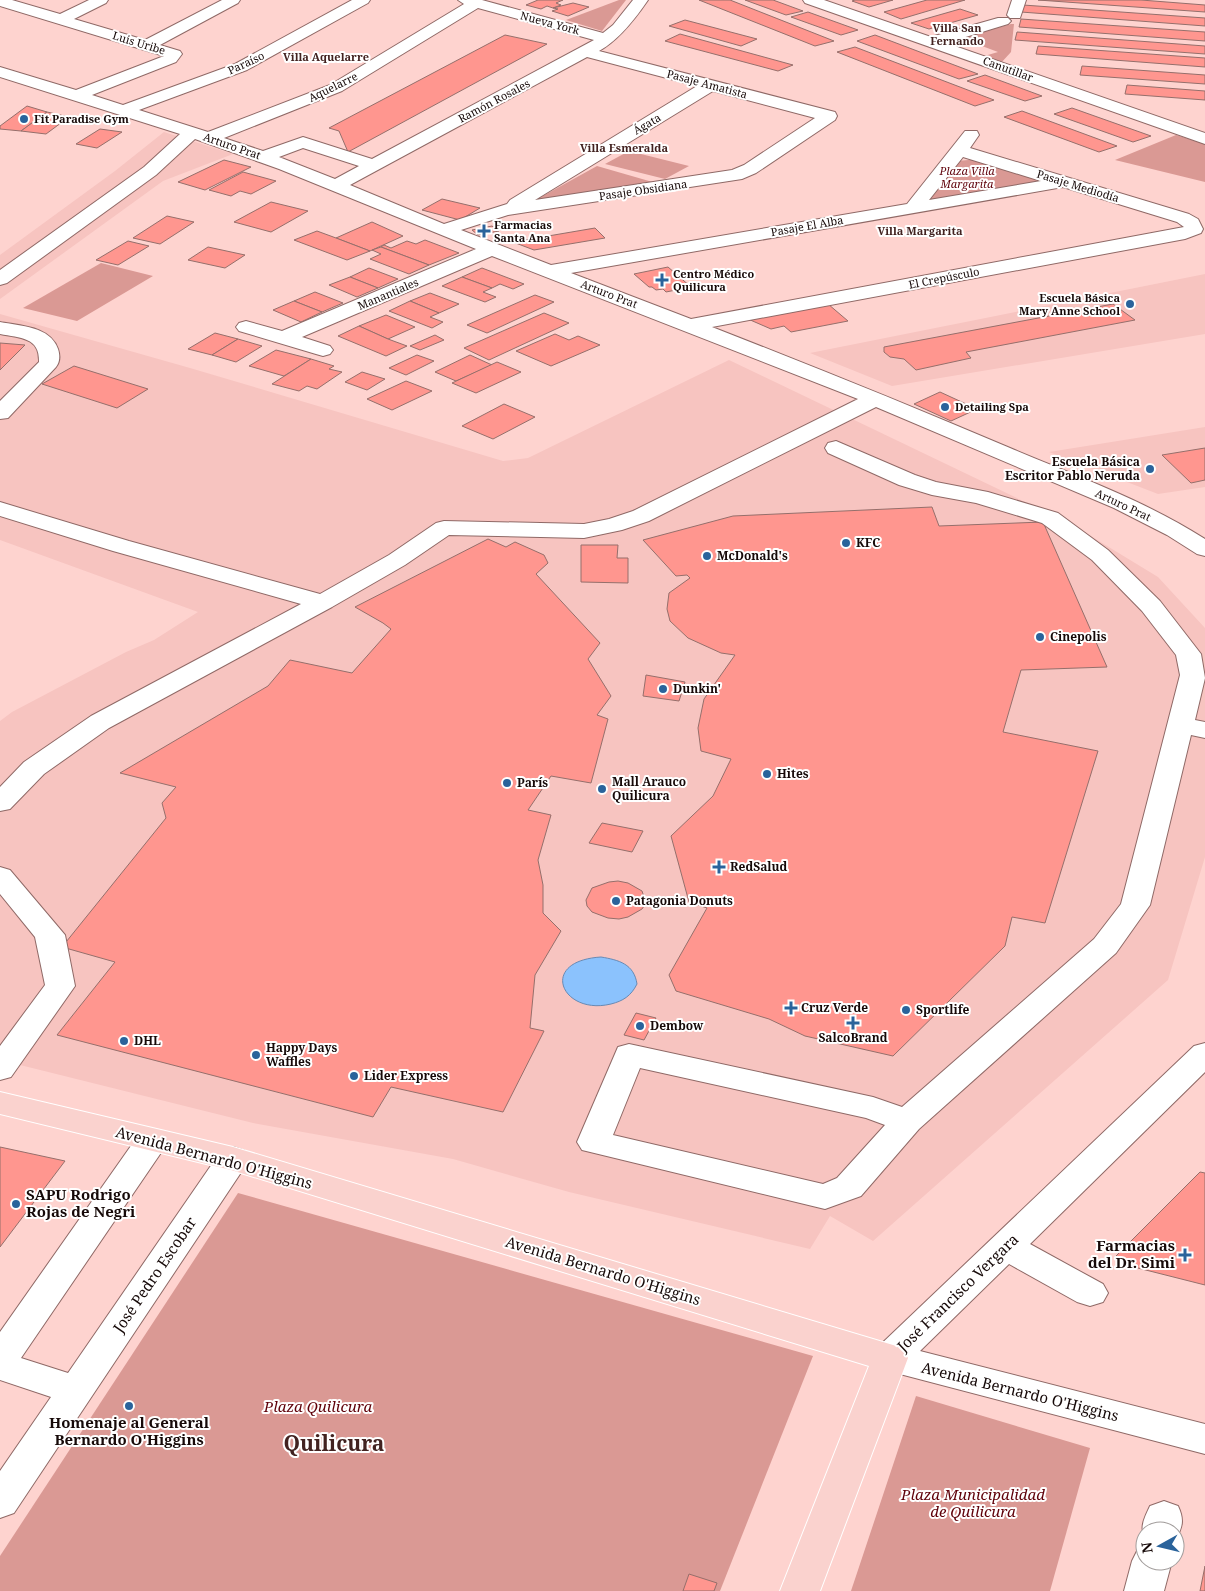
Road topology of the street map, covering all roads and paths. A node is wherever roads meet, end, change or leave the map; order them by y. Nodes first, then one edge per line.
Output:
1 (56, 0) edge
2 (101, 0) edge
3 (233, 0) edge
4 (363, 0) edge
5 (642, 0) edge
6 (810, 0) edge
7 (1019, 0) edge
8 (0, 1) edge
9 (470, 1) edge
10 (37, 12) junction
11 (62, 19) junction
12 (607, 39) junction
13 (932, 42) junction
14 (147, 45) junction
15 (585, 52) junction
16 (0, 72) edge
17 (711, 85) junction
18 (76, 96) junction
19 (122, 111) junction
20 (829, 116) joint
21 (972, 134) dead end
22 (1205, 139) edge
23 (198, 145) junction
24 (959, 150) junction
25 (263, 157) junction
26 (373, 165) junction
27 (150, 170) junction
28 (1064, 182) junction
29 (335, 186) junction
30 (913, 208) junction
31 (505, 210) junction
32 (1194, 226) joint
33 (443, 230) junction
34 (492, 249) junction
35 (549, 271) junction
36 (0, 279) edge
37 (690, 325) junction
38 (246, 327) dead end
39 (0, 328) edge
40 (284, 338) junction
41 (324, 350) dead end
42 (876, 399) junction
43 (0, 413) edge
44 (836, 448) dead end
45 (0, 509) edge
46 (1205, 549) edge
47 (323, 602) junction
48 (1193, 728) edge
49 (0, 803) edge
50 (0, 876) edge
51 (1205, 1054) edge
52 (0, 1069) edge
53 (0, 1103) edge
54 (907, 1121) junction
55 (152, 1141) junction
56 (233, 1160) junction
57 (1006, 1246) junction
58 (1090, 1293) dead end
59 (890, 1358) junction
60 (0, 1360) edge
61 (0, 1366) edge
62 (76, 1390) junction
63 (1205, 1439) edge
64 (0, 1502) edge
65 (1149, 1571) edge
66 (800, 1591) edge
67 (1144, 1591) edge

1 - 10 street
2 - 11 street
3 - 14 street
4 - 19 street, Paraíso
5 - 12 street, Ramón Rosales
6 - 13 street, Canutillar
7 - 13 street
8 - 10 street, Luis Uribe
9 - 12 street, Nueva York
9 - 23 street, Aquelarre
10 - 11 street, Luis Uribe
11 - 14 street, Luis Uribe
12 - 15 street, Ramón Rosales
13 - 22 street, Canutillar
14 - 18 street, Luis Uribe
15 - 17 street, Pasaje Amatista
15 - 26 street, Ramón Rosales
16 - 18 street, Arturo Prat
17 - 20 street, Pasaje Amatista
17 - 31 street, Ágata
18 - 19 street, Arturo Prat
19 - 23 street, Arturo Prat
20 - 31 street, Pasaje Obsidiana
21 - 24 street
23 - 25 street, Arturo Prat
23 - 27 street, Aquelarre
23 - 27 street
24 - 28 street, Pasaje Mediodía
24 - 30 street
25 - 26 street
25 - 29 street, Arturo Prat
26 - 29 street, Ramón Rosales
27 - 36 street
28 - 30 street, Pasaje El Alba
28 - 32 street, Pasaje Mediodía
29 - 33 street, Arturo Prat
30 - 35 street, Pasaje El Alba
31 - 33 street, Pasaje Obsidiana
32 - 37 street, El Crepúsculo
33 - 34 street, Arturo Prat
34 - 35 street, Arturo Prat
34 - 40 street, Manantiales
35 - 37 street, Arturo Prat
37 - 42 street, Arturo Prat
38 - 40 street
39 - 43 street
40 - 41 street
42 - 46 street, Arturo Prat
42 - 47 street
44 - 48 street
45 - 47 street
47 - 49 street
48 - 54 street
50 - 52 street
51 - 57 street, José Francisco Vergara
53 - 55 main road, Avenida Bernardo O'Higgins
54 - 54 street
55 - 56 main road, Avenida Bernardo O'Higgins
55 - 60 street
56 - 59 main road, Avenida Bernardo O'Higgins
56 - 62 street, José Pedro Escobar
57 - 58 street
57 - 59 street, José Francisco Vergara
59 - 63 street, Avenida Bernardo O'Higgins
59 - 66 main road, José Francisco Vergara
61 - 62 street
62 - 64 street, José Pedro Escobar
65 - 67 street

